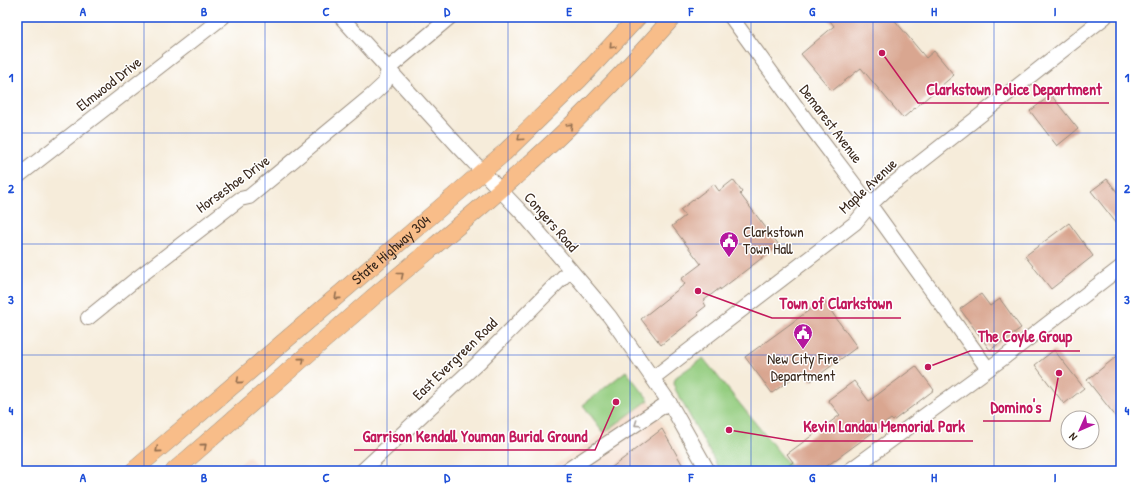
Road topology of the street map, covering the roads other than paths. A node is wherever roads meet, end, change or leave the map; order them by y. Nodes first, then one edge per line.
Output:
1 (223, 17) edge
2 (341, 17) edge
3 (450, 17) edge
4 (638, 17) edge
5 (673, 17) edge
6 (731, 17) edge
7 (1105, 17) edge
8 (388, 69) junction
9 (482, 171) junction
10 (17, 177) edge
11 (500, 190) junction
12 (870, 205) junction
13 (1121, 267) edge
14 (570, 270) junction
15 (88, 318) dead end
16 (988, 369) junction
17 (653, 378) junction
18 (669, 402) junction
19 (133, 471) edge
20 (174, 471) edge
21 (362, 471) edge
22 (566, 471) edge
23 (708, 471) edge
24 (849, 471) edge

1 - 10 street, Elmwood Drive
2 - 8 street, Congers Road
3 - 8 street
4 -> 9 main road, State Highway 304
11 -> 5 main road, State Highway 304
6 - 12 street, Demarest Avenue
7 - 12 street, Maple Avenue
8 - 9 street, Congers Road
8 - 15 street, Horseshoe Drive
9 - 11 street, Congers Road
9 -> 19 main road, State Highway 304
11 - 14 street, Congers Road
20 -> 11 main road, State Highway 304
12 - 16 street, Demarest Avenue
12 - 17 street, Maple Avenue
13 - 16 street
14 - 17 street, Congers Road
14 - 21 street, East Evergreen Road
16 - 24 street
17 - 18 street, Congers Road
18 -> 22 street
18 - 23 street, Congers Road

